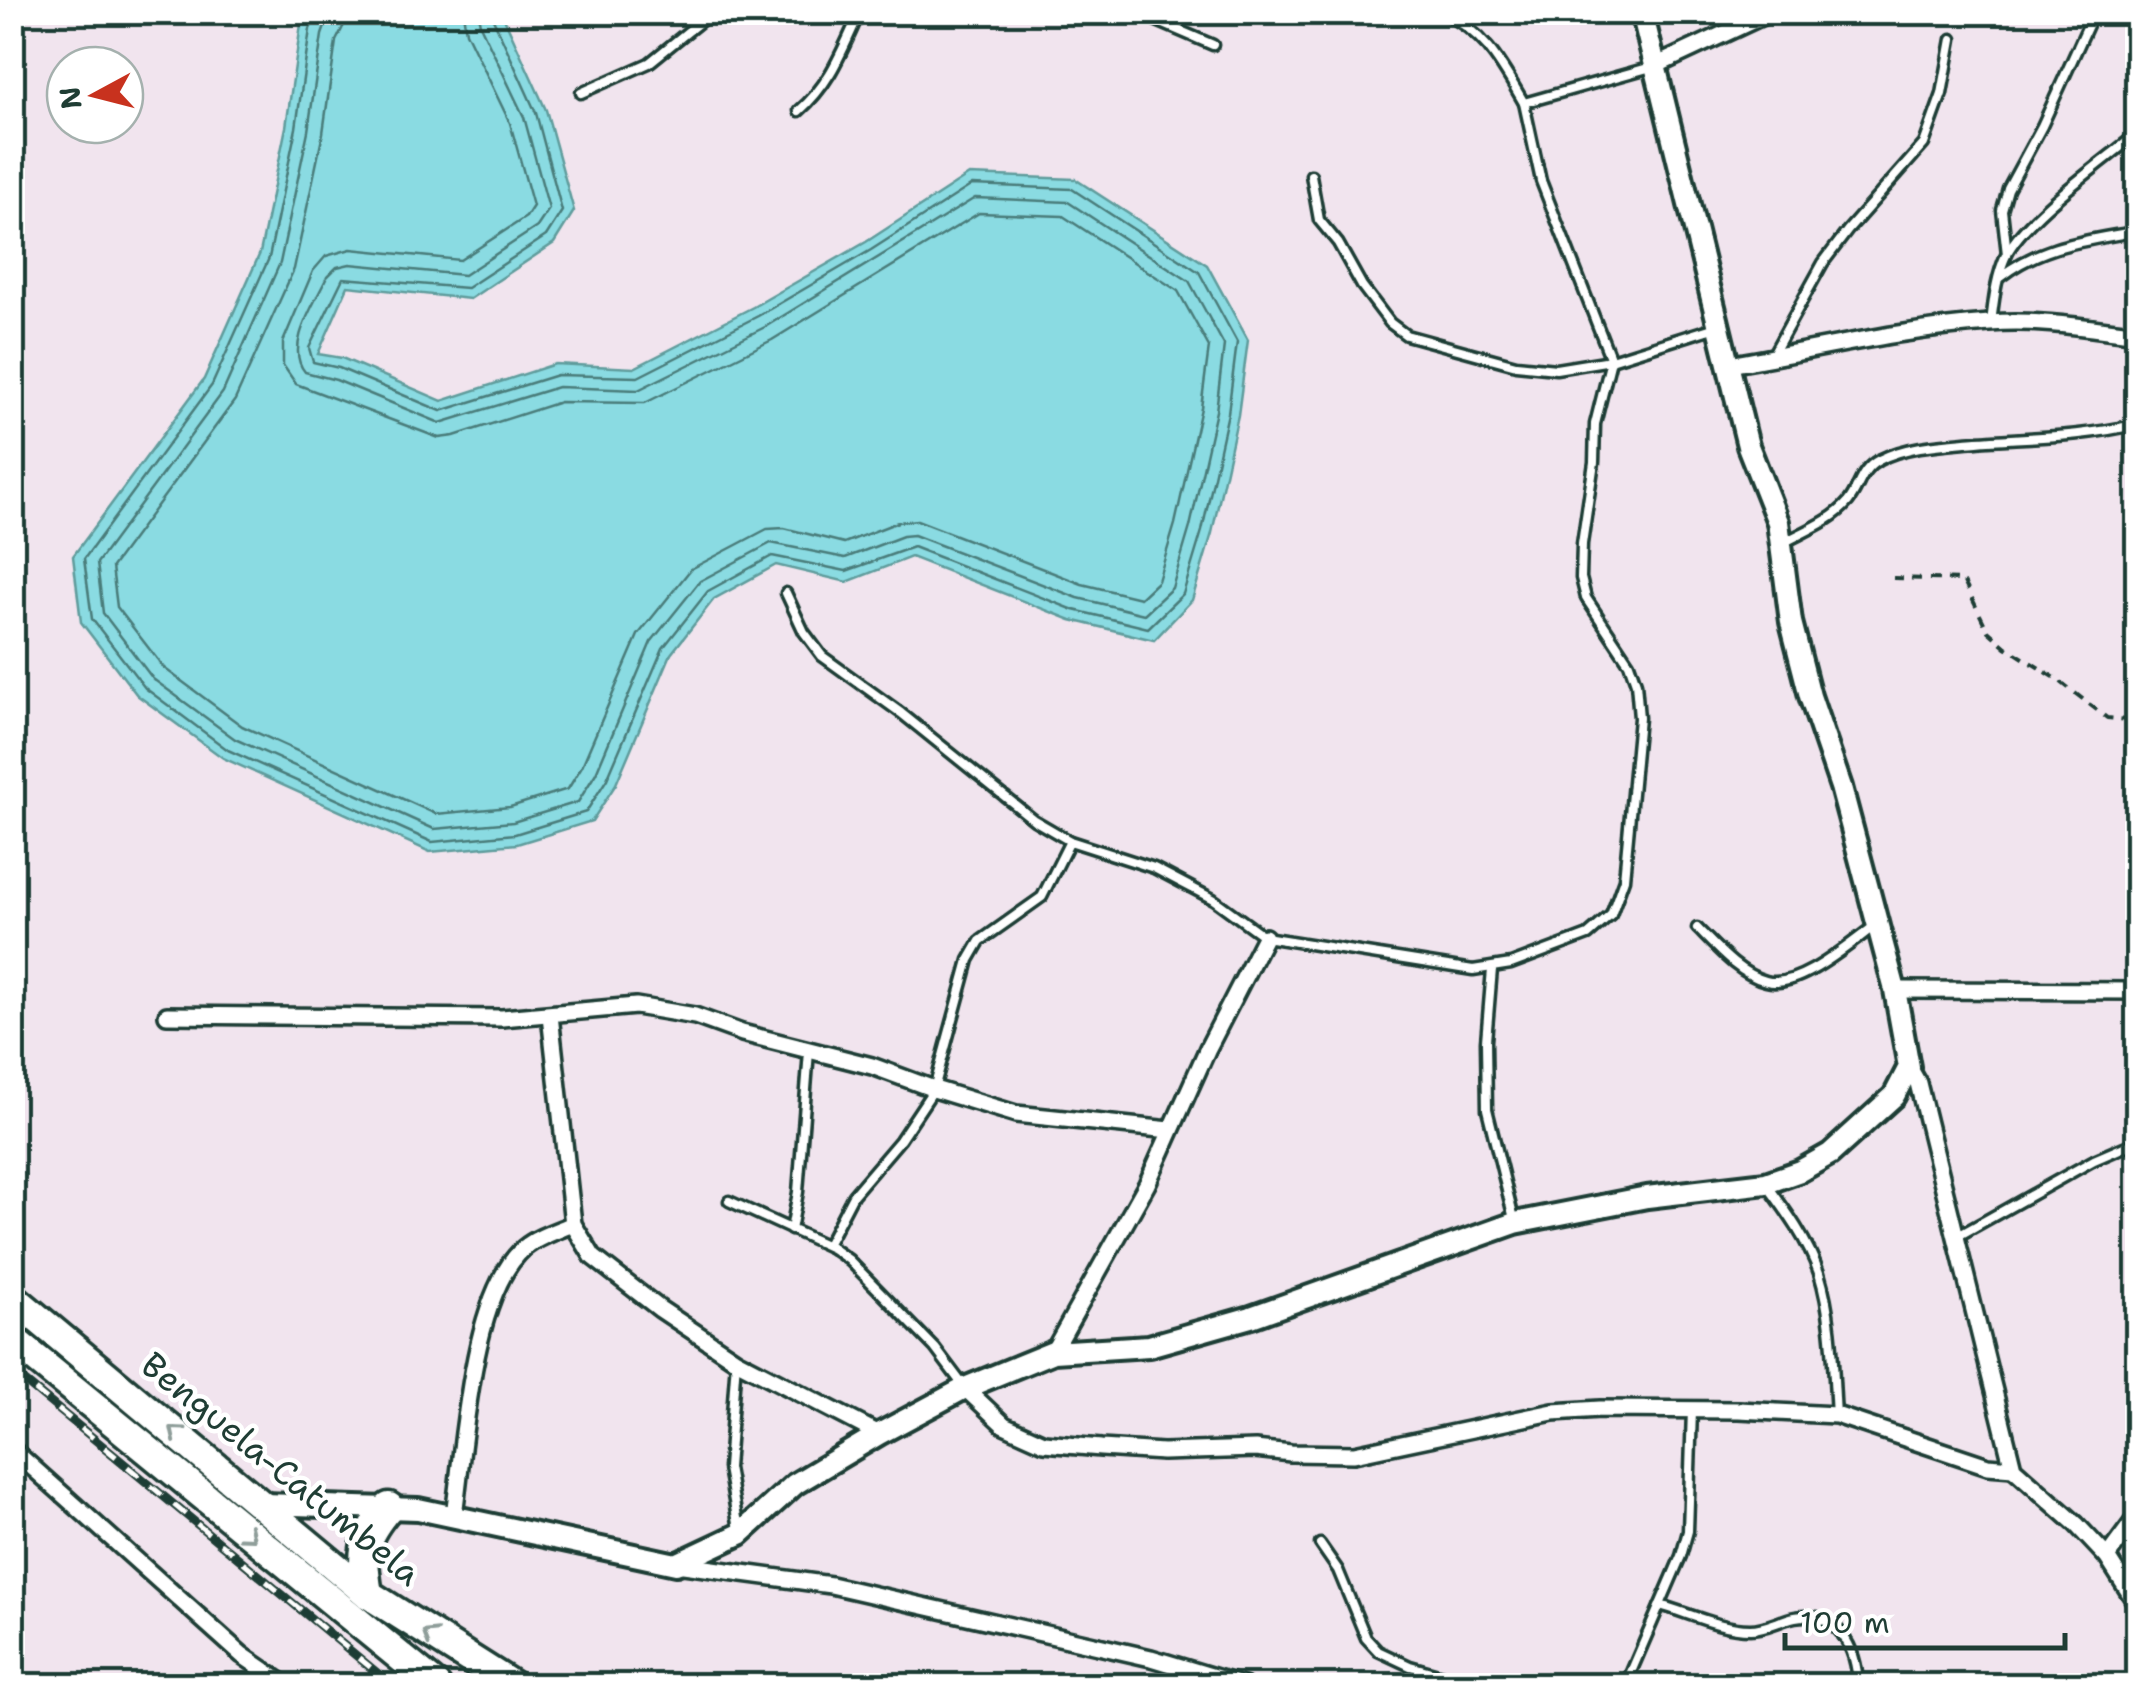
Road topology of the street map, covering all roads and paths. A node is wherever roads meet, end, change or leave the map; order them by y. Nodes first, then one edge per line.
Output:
1 (712, 12) edge
2 (860, 12) edge
3 (1136, 12) edge
4 (1443, 12) edge
5 (1642, 12) edge
6 (1771, 12) edge
7 (2094, 12) edge
8 (1952, 39) dead end
9 (1213, 45) dead end
10 (1655, 66) junction
11 (581, 93) dead end
12 (1524, 102) junction
13 (799, 111) dead end
14 (2138, 134) edge
15 (1311, 175) dead end
16 (2138, 231) edge
17 (2007, 254) junction
18 (1996, 280) junction
19 (1991, 322) junction
20 (1720, 326) junction
21 (2138, 334) edge
22 (1772, 358) junction
23 (1611, 360) junction
24 (1729, 365) junction
25 (2138, 424) edge
26 (1783, 542) junction
27 (1894, 578) dead end
28 (786, 593) dead end
29 (2138, 721) edge
30 (1070, 842) junction
31 (1876, 925) junction
32 (1697, 928) dead end
33 (1265, 937) junction
34 (1492, 970) junction
35 (1895, 990) junction
36 (2138, 991) edge
37 (167, 1015) dead end
38 (550, 1016) junction
39 (810, 1048) junction
40 (1909, 1067) junction
41 (934, 1089) junction
42 (1170, 1130) junction
43 (2138, 1142) edge
44 (1766, 1184) junction
45 (729, 1201) dead end
46 (1515, 1223) junction
47 (573, 1224) junction
48 (791, 1230) junction
49 (1958, 1236) junction
50 (827, 1245) junction
51 (12, 1297) edge
52 (12, 1339) edge
53 (1052, 1352) junction
54 (736, 1360) junction
55 (965, 1388) junction
56 (1692, 1410) junction
57 (1836, 1415) junction
58 (879, 1434) junction
59 (12, 1449) edge
60 (2013, 1468) junction
61 (263, 1504) junction
62 (389, 1507) junction
63 (454, 1515) junction
64 (2138, 1515) edge
65 (740, 1534) junction
66 (1320, 1544) dead end
67 (2107, 1557) junction
68 (676, 1564) junction
69 (368, 1594) junction
70 (1660, 1604) junction
71 (2138, 1606) edge
72 (287, 1686) edge
73 (436, 1686) edge
74 (513, 1686) edge
75 (1244, 1686) edge
76 (1480, 1686) edge
77 (1625, 1686) edge
78 (1858, 1686) edge

1 - 11 lane
2 - 13 lane
3 - 9 lane
4 - 12 lane
5 - 10 street
6 - 10 street
7 - 17 lane
8 - 22 lane
10 - 12 lane
10 - 20 street
12 - 23 lane
14 - 17 lane
15 - 23 lane
16 - 18 lane
17 - 18 lane
18 - 19 lane
19 - 21 street
19 - 22 street
20 - 23 lane
20 - 24 street
22 - 24 street
23 - 34 lane
24 - 26 street
25 - 26 lane
26 - 31 street
27 - 29 path
28 - 30 lane
30 - 33 lane
30 - 41 lane
31 - 32 lane
31 - 35 street
33 - 34 lane
33 - 42 street
34 - 46 lane
35 - 36 street
35 - 40 street
37 - 38 street
38 - 39 street
38 - 47 street
39 - 41 street
39 - 48 lane
40 - 44 street
40 - 49 street
41 - 42 street
41 - 50 lane
42 - 53 street
43 - 49 lane
44 - 46 street
44 - 57 lane
45 - 48 lane
46 - 53 street
47 - 54 street
47 - 63 street
48 - 50 lane
49 - 60 street
50 - 55 lane
61 -> 51 highway, Benguela-Catumbela
52 -> 73 highway, Benguela-Catumbela
53 - 55 street
54 - 58 street
54 - 65 lane
55 - 56 street
55 - 58 street
56 - 57 street
56 - 70 lane
57 - 60 street
58 - 65 street
59 - 72 street
60 - 67 street
61 - 62 street
61 - 69 highway, Benguela-Catumbela
62 - 63 street
62 - 69 highway
63 - 68 street
64 - 67 street
65 - 68 street
66 - 76 lane
67 - 71 street
68 - 75 street
74 -> 69 highway, Benguela-Catumbela
70 - 77 lane
70 - 78 lane

